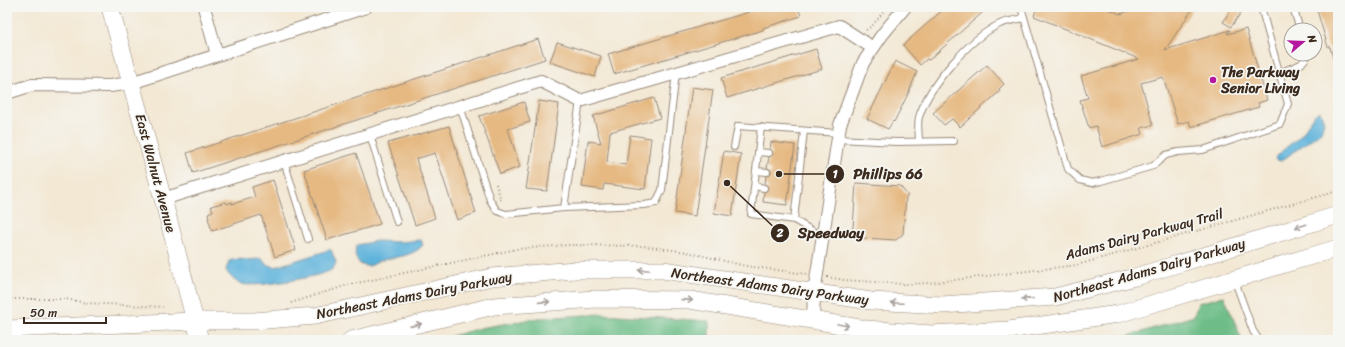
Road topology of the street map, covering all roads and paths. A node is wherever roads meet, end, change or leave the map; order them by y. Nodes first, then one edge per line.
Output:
1 (110, 7) edge
2 (204, 7) edge
3 (366, 7) edge
4 (887, 7) edge
5 (905, 7) edge
6 (1021, 7) edge
7 (1261, 7) edge
8 (1293, 7) edge
9 (1024, 18) junction
10 (1298, 22) edge
11 (865, 30) dead end
12 (873, 48) junction
13 (217, 55) junction
14 (1303, 62) edge
15 (676, 73) junction
16 (1280, 73) junction
17 (131, 83) junction
18 (7, 93) edge
19 (580, 101) junction
20 (460, 106) junction
21 (761, 127) junction
22 (804, 131) junction
23 (370, 135) junction
24 (839, 136) junction
25 (919, 141) junction
26 (954, 141) dead end
27 (734, 147) dead end
28 (758, 152) junction
29 (769, 153) dead end
30 (794, 156) dead end
31 (801, 157) junction
32 (284, 162) junction
33 (756, 171) junction
34 (767, 172) dead end
35 (792, 175) dead end
36 (799, 176) junction
37 (496, 184) dead end
38 (755, 186) junction
39 (764, 188) dead end
40 (790, 190) dead end
41 (797, 191) junction
42 (1338, 191) edge
43 (164, 199) junction
44 (502, 203) dead end
45 (564, 208) junction
46 (1338, 215) edge
47 (794, 220) junction
48 (397, 222) dead end
49 (823, 237) junction
50 (308, 239) dead end
51 (1338, 248) edge
52 (832, 278) dead end
53 (1234, 280) junction
54 (814, 293) junction
55 (7, 300) edge
56 (169, 308) dead end
57 (812, 320) junction
58 (195, 321) junction
59 (7, 329) edge
60 (200, 340) edge
61 (351, 340) edge
62 (1259, 340) edge

1 - 17 main road, East Walnut Avenue
2 - 13 street
3 - 13 street
4 - 11 path
5 - 12 street
6 - 9 lane
7 - 16 lane
8 - 10 lane
9 - 16 lane
9 - 25 lane
12 - 15 street
12 - 24 street
13 - 17 street
14 - 16 lane
15 - 19 street
15 - 45 lane
17 - 18 street
17 - 43 main road, East Walnut Avenue
19 - 20 street
19 - 45 lane
20 - 23 street
20 - 45 lane
21 - 22 lane
21 - 27 lane
21 - 28 lane
22 - 24 lane
22 - 31 lane
23 - 32 street
23 - 48 lane
24 - 25 lane
24 - 49 street
25 - 26 lane
28 - 29 lane
28 - 33 lane
30 - 31 lane
31 - 36 lane
32 - 43 street
32 - 50 lane
33 - 34 lane
33 - 38 lane
35 - 36 lane
36 - 41 lane
37 - 44 path
38 - 39 lane
38 - 47 lane
40 - 41 lane
41 - 47 lane
42 - 52 path, Adams Dairy Parkway Trail
43 - 58 main road, East Walnut Avenue
46 -> 54 main road, Northeast Adams Dairy Parkway
47 - 49 lane
49 - 54 street
51 - 53 main road, Northeast Adams Dairy Parkway
57 -> 53 main road, Northeast Adams Dairy Parkway
53 - 62 lane
54 - 57 street
54 -> 58 main road, Northeast Adams Dairy Parkway
55 - 56 path
61 -> 57 main road, Northeast Adams Dairy Parkway
58 - 59 main road, Northeast Adams Dairy Parkway
58 - 60 main road, East Walnut Avenue

